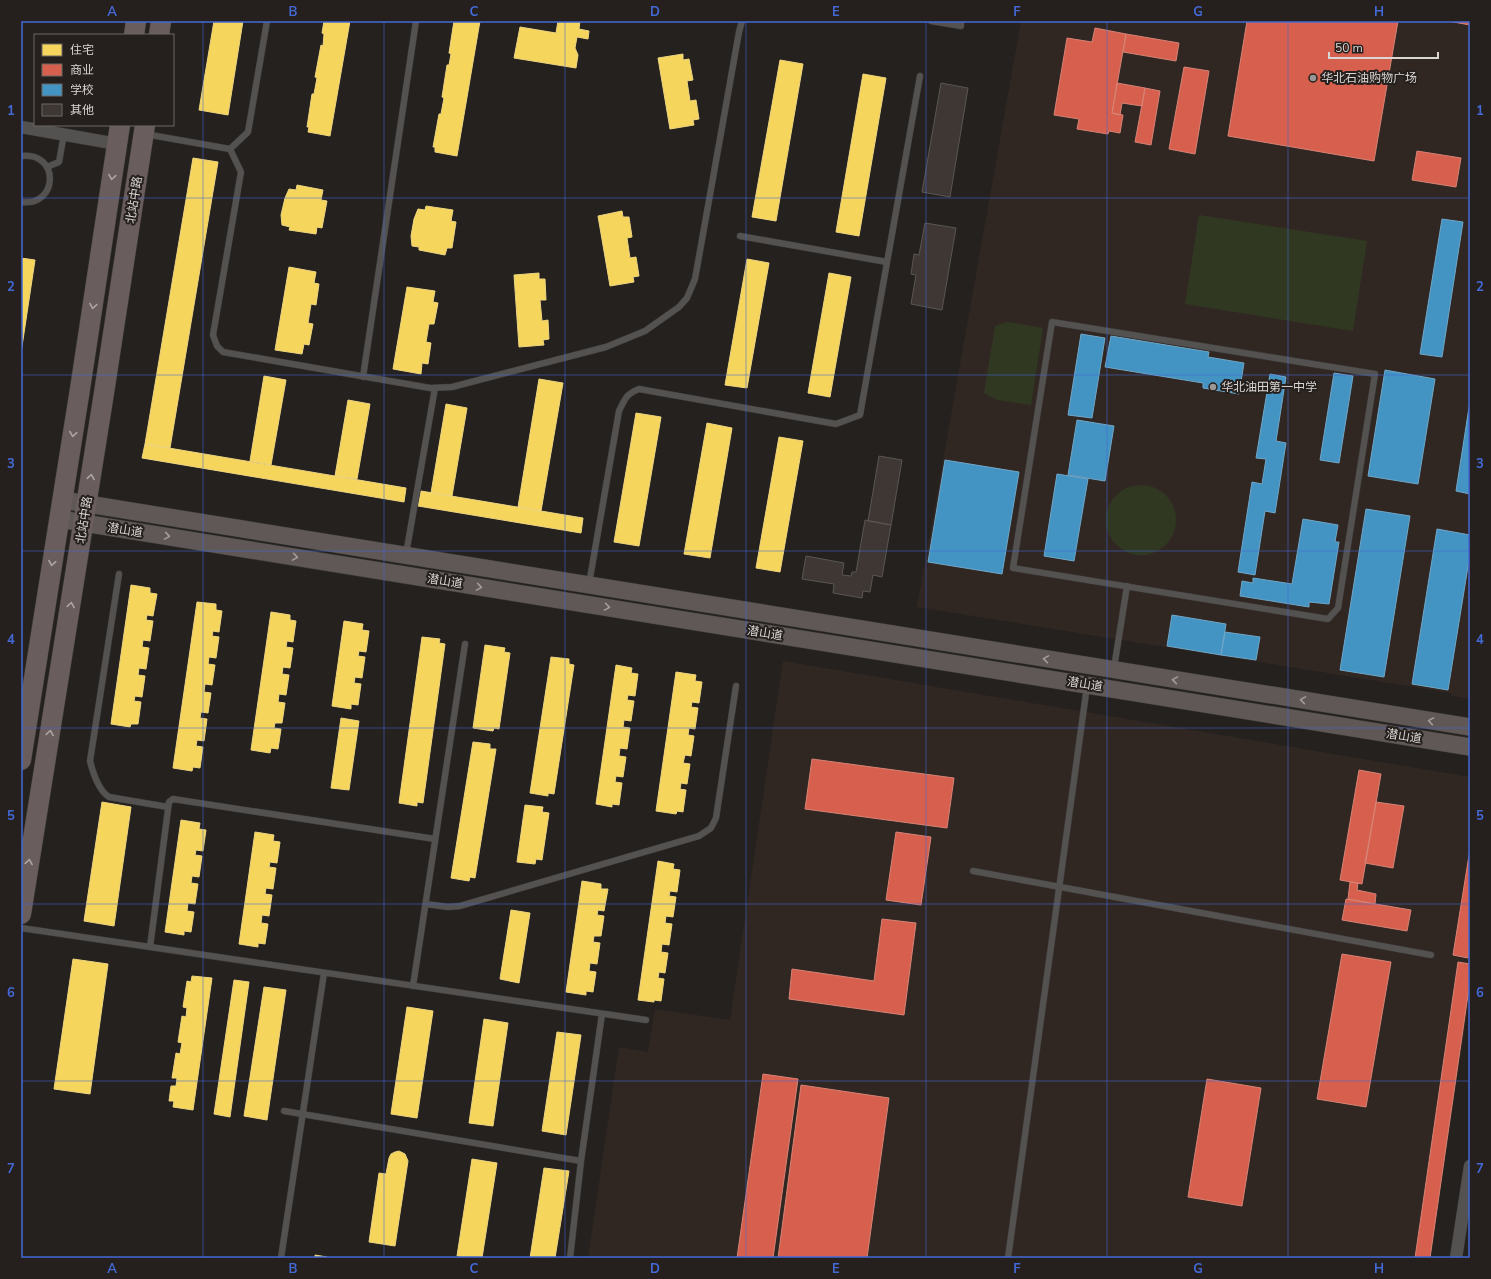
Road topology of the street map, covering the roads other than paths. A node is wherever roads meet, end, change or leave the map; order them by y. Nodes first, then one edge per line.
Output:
1 (136, 21) edge
2 (161, 21) edge
3 (267, 21) edge
4 (416, 21) edge
5 (742, 21) edge
6 (931, 21) edge
7 (961, 21) edge
8 (134, 34) edge
9 (159, 34) edge
10 (920, 76) dead end
11 (120, 126) edge
12 (21, 127) edge
13 (145, 130) edge
14 (64, 134) junction
15 (117, 144) junction
16 (230, 149) junction
17 (21, 156) edge
18 (47, 167) junction
19 (21, 202) edge
20 (740, 236) dead end
21 (887, 262) junction
22 (363, 376) junction
23 (435, 388) junction
24 (61, 510) junction
25 (85, 513) junction
26 (405, 555) junction
27 (119, 574) dead end
28 (588, 585) junction
29 (1127, 586) junction
30 (465, 644) dead end
31 (1114, 670) junction
32 (1087, 685) junction
33 (736, 686) dead end
34 (1470, 727) edge
35 (1470, 747) edge
36 (21, 760) edge
37 (168, 808) junction
38 (435, 839) junction
39 (973, 871) dead end
40 (1059, 887) junction
41 (426, 904) junction
42 (21, 914) edge
43 (21, 928) edge
44 (150, 947) junction
45 (1431, 955) dead end
46 (324, 973) junction
47 (413, 986) junction
48 (602, 1014) junction
49 (646, 1020) dead end
50 (284, 1111) dead end
51 (302, 1114) junction
52 (581, 1161) junction
53 (1470, 1166) edge
54 (281, 1258) edge
55 (570, 1258) edge
56 (1008, 1258) edge
57 (1456, 1258) edge

1 - 8 main road
2 - 9 main road
3 - 16 lane
4 - 22 lane
5 - 23 lane
6 - 7 lane
10 - 21 lane
11 - 15 main road, 北站中路
12 - 14 street
13 - 16 lane
25 -> 13 main road, 北站中路
14 - 15 street
14 - 18 lane
15 -> 24 main road, 北站中路
16 - 22 lane
17 - 18 lane
18 - 19 lane
20 - 21 lane
21 - 28 lane
22 - 23 lane
23 - 26 lane
24 - 25 main road, 潜山道
24 -> 36 main road, 北站中路
25 - 26 main road, 潜山道
25 -> 32 main road, 潜山道
42 -> 25 main road, 北站中路
26 - 28 main road, 潜山道
27 - 37 lane
31 -> 28 main road, 潜山道
29 - 29 lane
29 - 31 lane
30 - 38 lane
34 -> 31 main road, 潜山道
32 - 35 main road, 潜山道
32 - 40 lane
33 - 41 lane
37 - 38 lane
37 - 44 lane
38 - 41 lane
39 - 40 lane
40 - 45 lane
40 - 56 lane
41 - 47 lane
43 - 44 lane
44 - 46 lane
46 - 47 lane
46 - 51 lane
47 - 48 lane
48 - 49 lane
48 - 52 lane
50 - 51 lane
51 - 52 lane
51 - 54 lane
52 - 55 lane
53 - 57 street

